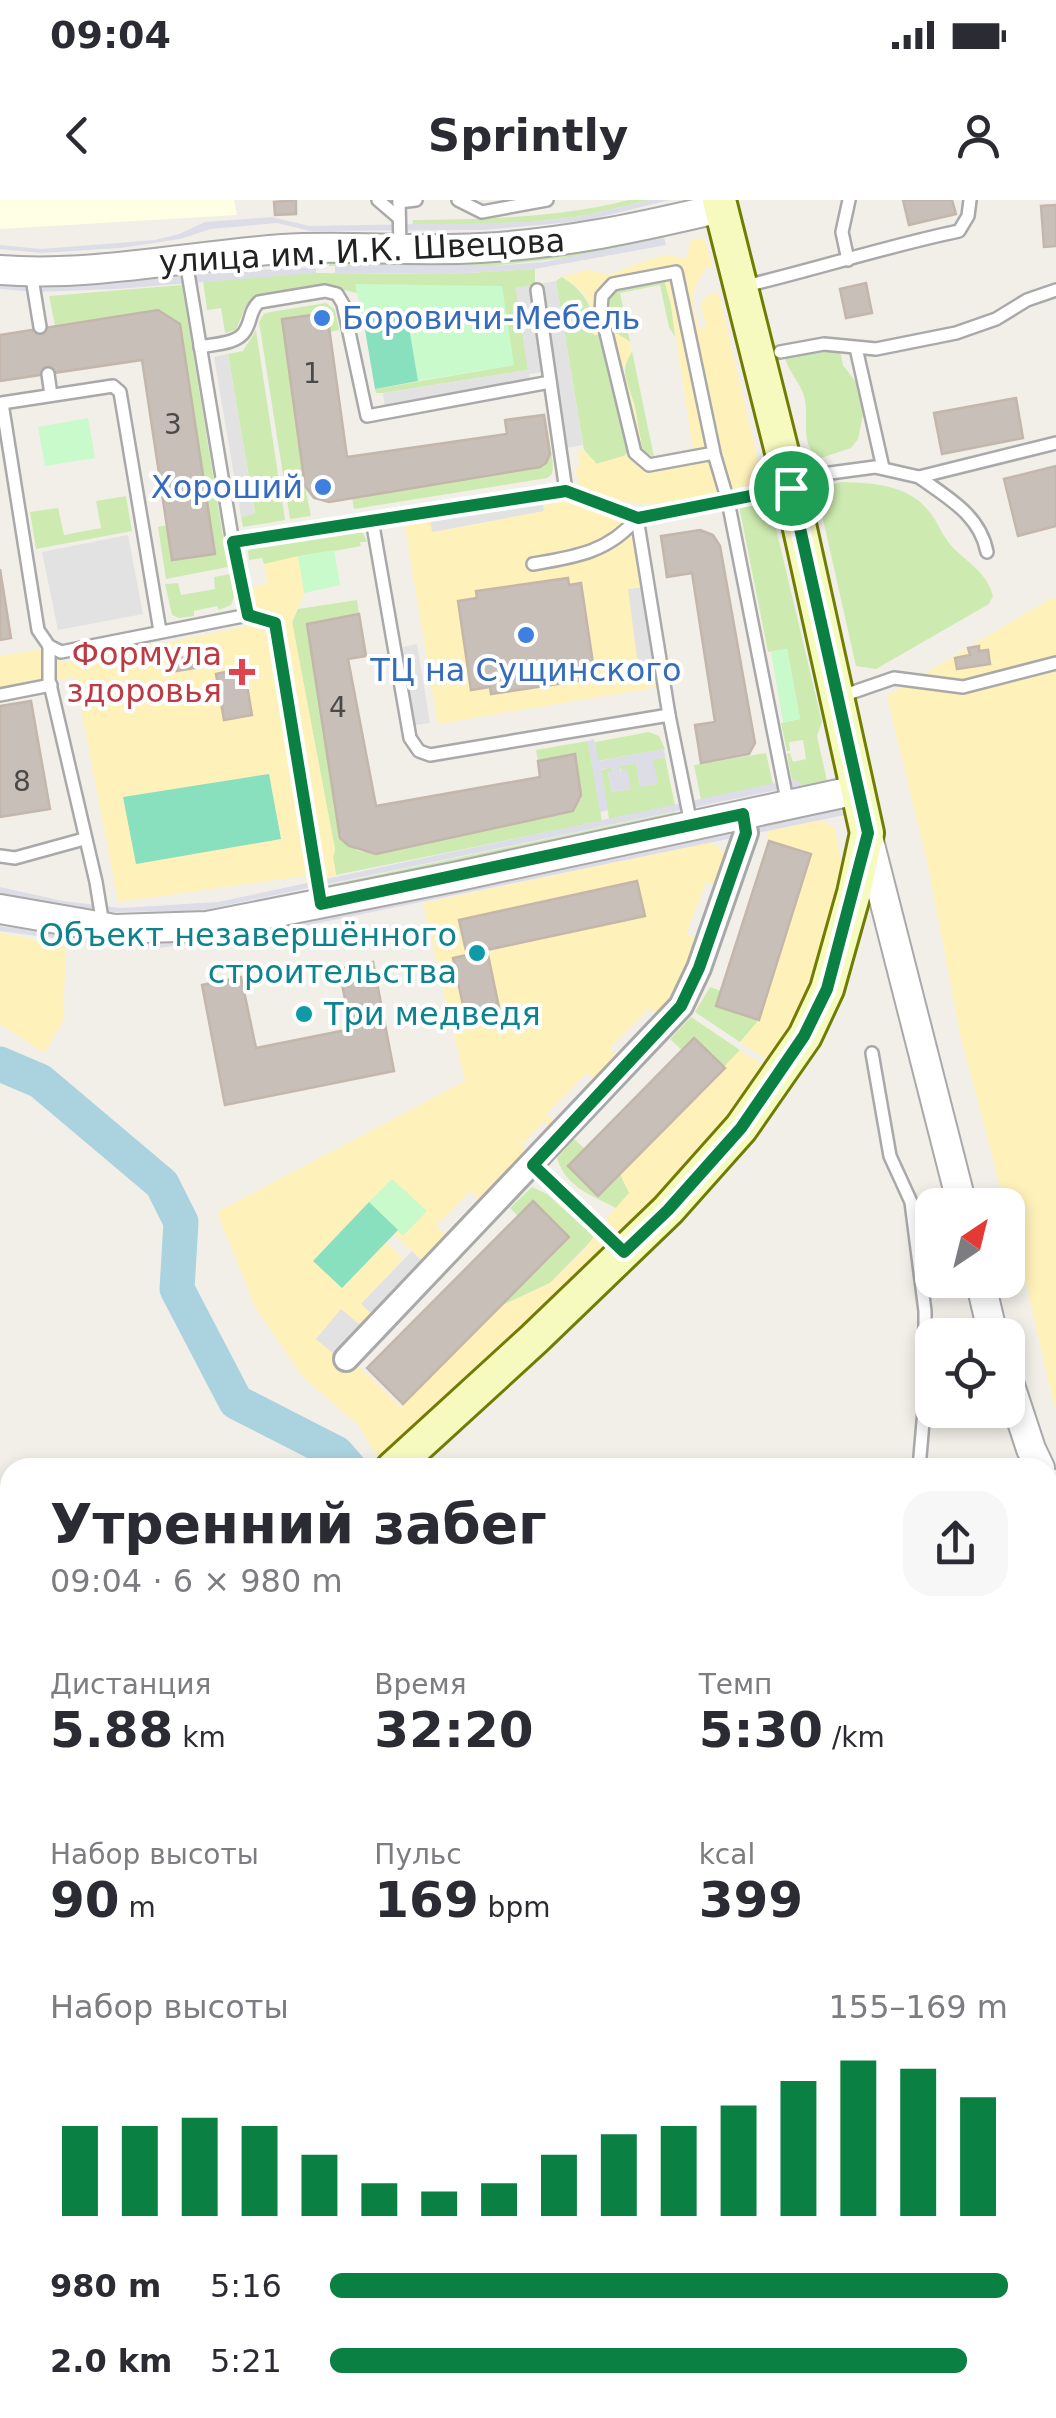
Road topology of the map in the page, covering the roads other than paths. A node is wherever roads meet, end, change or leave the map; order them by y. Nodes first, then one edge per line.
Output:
1 (378, 200) edge
2 (416, 200) edge
3 (458, 200) edge
4 (547, 200) edge
5 (849, 200) edge
6 (970, 200) edge
7 (399, 201) edge
8 (720, 204) edge
9 (399, 218) junction
10 (400, 249) junction
11 (185, 258) junction
12 (848, 260) junction
13 (0, 270) edge
14 (31, 272) junction
15 (740, 286) junction
16 (537, 290) dead end
17 (1056, 290) edge
18 (40, 326) dead end
19 (200, 346) junction
20 (856, 348) junction
21 (780, 352) dead end
22 (48, 374) dead end
23 (550, 382) junction
24 (52, 396) junction
25 (1056, 443) edge
26 (714, 453) junction
27 (883, 468) junction
28 (919, 477) junction
29 (790, 483) junction
30 (566, 491) junction
31 (728, 500) junction
32 (638, 518) junction
33 (372, 520) junction
34 (233, 542) junction
35 (987, 552) dead end
36 (533, 564) dead end
37 (248, 615) junction
38 (160, 631) junction
39 (49, 646) junction
40 (1056, 663) edge
41 (51, 685) junction
42 (0, 695) edge
43 (835, 698) junction
44 (669, 715) junction
45 (857, 790) junction
46 (788, 805) junction
47 (743, 814) junction
48 (692, 824) junction
49 (868, 833) junction
50 (84, 839) junction
51 (0, 856) edge
52 (321, 904) junction
53 (0, 909) edge
54 (103, 927) junction
55 (872, 1052) dead end
56 (533, 1165) junction
57 (958, 1188) edge
58 (624, 1252) junction
59 (346, 1359) dead end
60 (1025, 1428) edge
61 (403, 1458) edge
62 (920, 1458) edge
63 (1035, 1458) edge

1 - 9 lane
2 - 7 lane
3 - 4 lane
5 - 12 lane
6 - 12 lane
7 - 9 lane
8 - 10 street, улица им. И.К. Швецова
8 - 15 main road
9 - 10 lane
10 - 11 street, улица им. И.К. Швецова
11 - 14 street, улица им. И.К. Швецова
11 - 19 lane
12 - 15 lane
13 - 14 street, улица им. И.К. Швецова
14 - 18 lane
15 - 29 main road
16 - 23 lane
17 - 20 lane
19 - 23 lane
19 - 34 lane
20 - 21 lane
20 - 27 lane
22 - 24 lane
23 - 30 lane
24 - 38 lane
24 - 39 lane
25 - 28 lane
26 - 26 lane
26 - 31 lane
27 - 28 lane
27 - 29 lane
28 - 35 lane
29 - 31 lane
29 - 43 main road
30 - 32 lane
30 - 33 lane
31 - 32 lane
31 - 46 lane
32 - 36 lane
32 - 44 lane
33 - 34 lane
33 - 44 lane
34 - 37 lane
37 - 38 lane
37 - 52 lane
38 - 39 lane
39 - 41 lane
40 - 43 lane
41 - 42 lane
41 - 50 lane
43 - 45 main road
44 - 48 lane
45 - 46 street
45 - 49 main road
46 - 47 street
47 - 48 street
47 - 56 street
48 - 52 street
49 - 57 street
49 - 58 main road
50 - 51 lane
50 - 54 lane
52 - 54 street
53 - 54 street
55 - 62 lane
56 - 58 lane
56 - 59 street
58 - 61 main road
60 - 63 street

